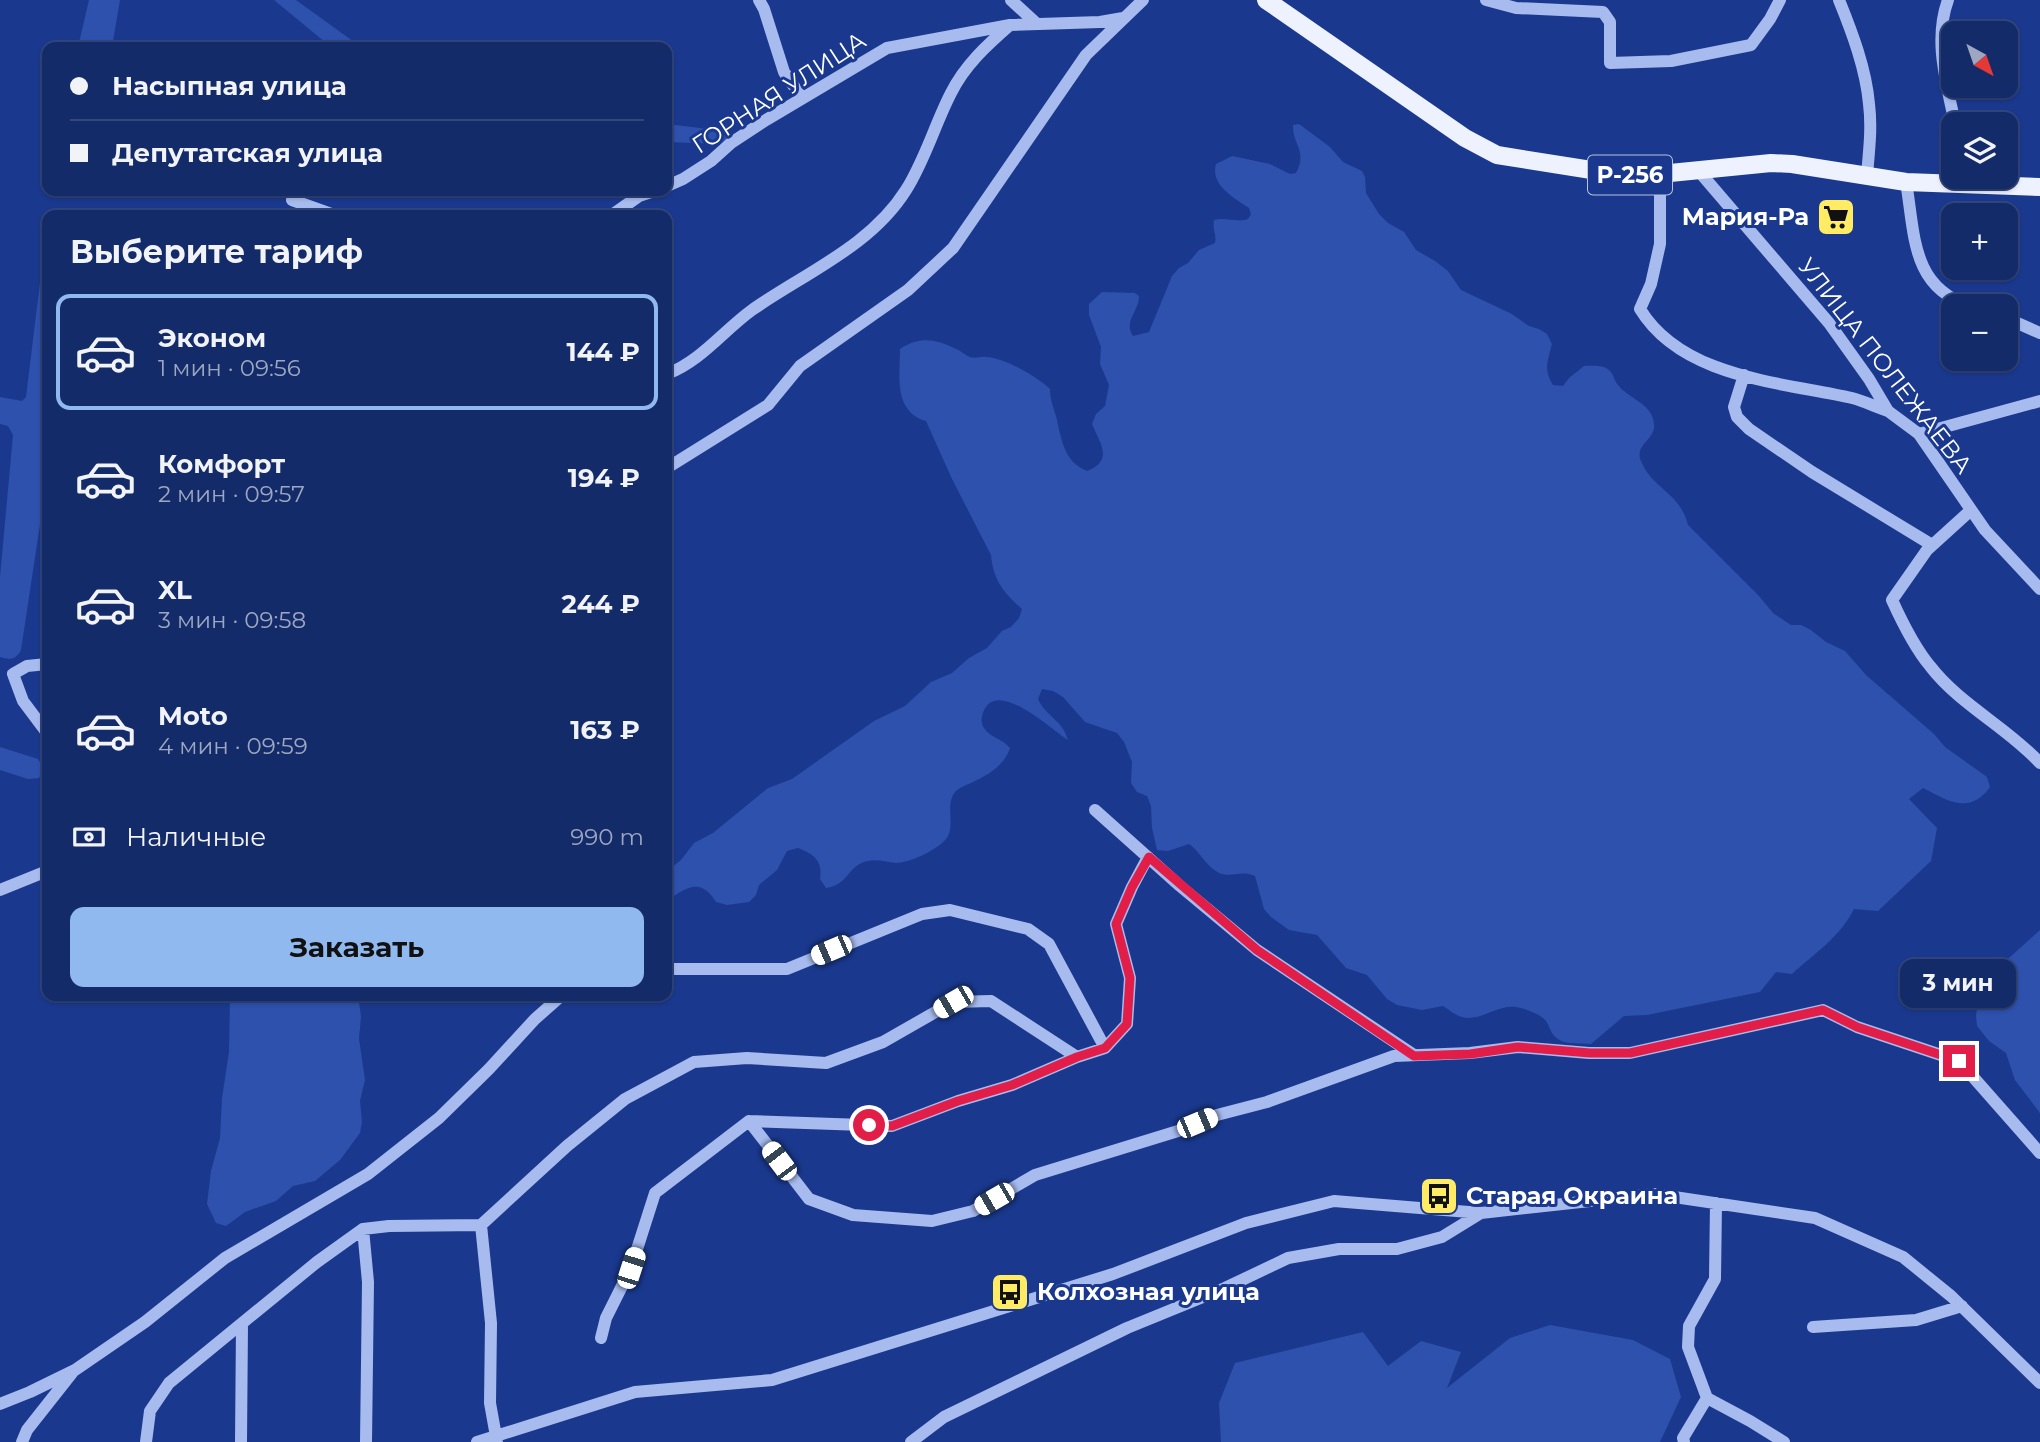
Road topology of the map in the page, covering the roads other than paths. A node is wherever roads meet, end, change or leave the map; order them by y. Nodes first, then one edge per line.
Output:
1 (774, 0) edge
2 (1011, 0) edge
3 (1143, 0) edge
4 (1266, 0) edge
5 (1486, 0) edge
6 (1780, 0) edge
7 (1839, 0) edge
8 (1948, 0) edge
9 (761, 5) edge
10 (1123, 18) junction
11 (1037, 24) junction
12 (1010, 25) junction
13 (802, 98) junction
14 (1953, 112) edge
15 (1697, 169) junction
16 (1660, 174) junction
17 (1867, 175) junction
18 (1941, 181) edge
19 (1906, 182) junction
20 (672, 184) edge
21 (2018, 185) edge
22 (2040, 187) edge
23 (639, 196) edge
24 (292, 200) dead end
25 (320, 210) edge
26 (619, 210) edge
27 (1944, 294) edge
28 (2018, 323) edge
29 (2040, 333) edge
30 (672, 371) edge
31 (1744, 375) junction
32 (1869, 379) junction
33 (1855, 398) junction
34 (2040, 401) edge
35 (1888, 411) junction
36 (1919, 434) junction
37 (672, 465) edge
38 (1971, 510) junction
39 (1931, 545) junction
40 (2040, 568) edge
41 (2029, 578) junction
42 (2040, 589) edge
43 (42, 664) edge
44 (42, 726) edge
45 (2040, 763) edge
46 (1095, 810) dead end
47 (1149, 857) junction
48 (42, 873) edge
49 (0, 890) edge
50 (672, 969) edge
51 (555, 1001) edge
52 (1105, 1048) junction
53 (1414, 1056) junction
54 (1077, 1057) junction
55 (749, 1121) junction
56 (2040, 1153) edge
57 (1716, 1203) junction
58 (1481, 1213) junction
59 (481, 1225) junction
60 (363, 1229) junction
61 (1962, 1306) junction
62 (242, 1324) junction
63 (1813, 1327) dead end
64 (601, 1338) dead end
65 (75, 1370) junction
66 (2040, 1383) edge
67 (1707, 1398) junction
68 (0, 1404) edge
69 (496, 1439) edge
70 (22, 1442) edge
71 (146, 1442) edge
72 (241, 1442) edge
73 (366, 1442) edge
74 (477, 1442) edge
75 (911, 1442) edge
76 (1684, 1442) edge
77 (1784, 1442) edge

1 - 9 street
2 - 11 street
3 - 10 street
4 - 16 main road, Р-256
5 - 6 street
7 - 17 street
8 - 14 street
9 - 13 street
10 - 11 street, ГОРНАЯ УЛИЦА
10 - 37 street
11 - 12 street, ГОРНАЯ УЛИЦА
12 - 13 street, ГОРНАЯ УЛИЦА
12 - 30 street
13 - 20 street, ГОРНАЯ УЛИЦА
15 - 16 main road, Р-256
15 - 17 main road, Р-256
15 - 32 street, УЛИЦА ПОЛЕЖАЕВА
16 - 31 street
17 - 19 main road, Р-256
18 - 19 main road, Р-256
19 - 27 street
21 - 22 main road, Р-256
23 - 26 street
24 - 25 street
28 - 29 street
31 - 33 street
31 - 39 street
32 - 33 street
32 - 35 street, УЛИЦА ПОЛЕЖАЕВА
33 - 35 street
34 - 36 street
35 - 36 street, УЛИЦА ПОЛЕЖАЕВА
36 - 38 street, УЛИЦА ПОЛЕЖАЕВА
38 - 39 street
38 - 41 street, УЛИЦА ПОЛЕЖАЕВА
39 - 45 street
40 - 41 street
41 - 42 street, УЛИЦА ПОЛЕЖАЕВА
43 - 44 street
46 - 47 street
47 - 52 street
47 - 53 street
48 - 49 street
50 - 52 street
51 - 65 street
52 - 54 street
53 - 55 street
53 - 56 street
54 - 55 street
54 - 59 street
55 - 64 street
57 - 58 street
57 - 61 street
57 - 67 street
58 - 69 street
58 - 75 street
59 - 60 street
59 - 69 street
60 - 62 street
60 - 73 street
61 - 63 street
61 - 66 street
62 - 71 street
62 - 72 street
65 - 68 street
65 - 70 street
67 - 76 street
67 - 77 street
69 - 74 street

